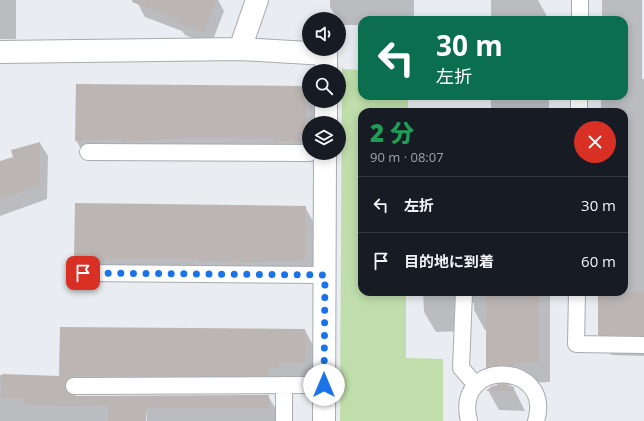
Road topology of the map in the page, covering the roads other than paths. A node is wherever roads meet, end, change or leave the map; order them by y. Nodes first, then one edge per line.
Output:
1 (257, 0) edge
2 (580, 0) edge
3 (580, 16) edge
4 (240, 49) junction
5 (0, 52) edge
6 (326, 64) edge
7 (88, 152) dead end
8 (302, 153) edge
9 (325, 160) edge
10 (83, 273) dead end
11 (325, 275) junction
12 (464, 296) edge
13 (577, 296) edge
14 (644, 345) edge
15 (284, 385) junction
16 (324, 385) junction
17 (476, 385) junction
18 (74, 386) dead end
19 (284, 421) edge
20 (324, 421) edge
21 (470, 421) edge
22 (537, 421) edge

1 - 4 street
2 - 3 lane
4 - 5 street
4 - 6 street
7 - 8 lane
9 - 11 street
10 - 11 lane
11 - 16 street
12 - 17 lane
13 - 14 lane
15 - 16 lane
15 - 18 lane
15 - 19 lane
16 - 20 street
17 - 21 lane
17 - 22 lane

